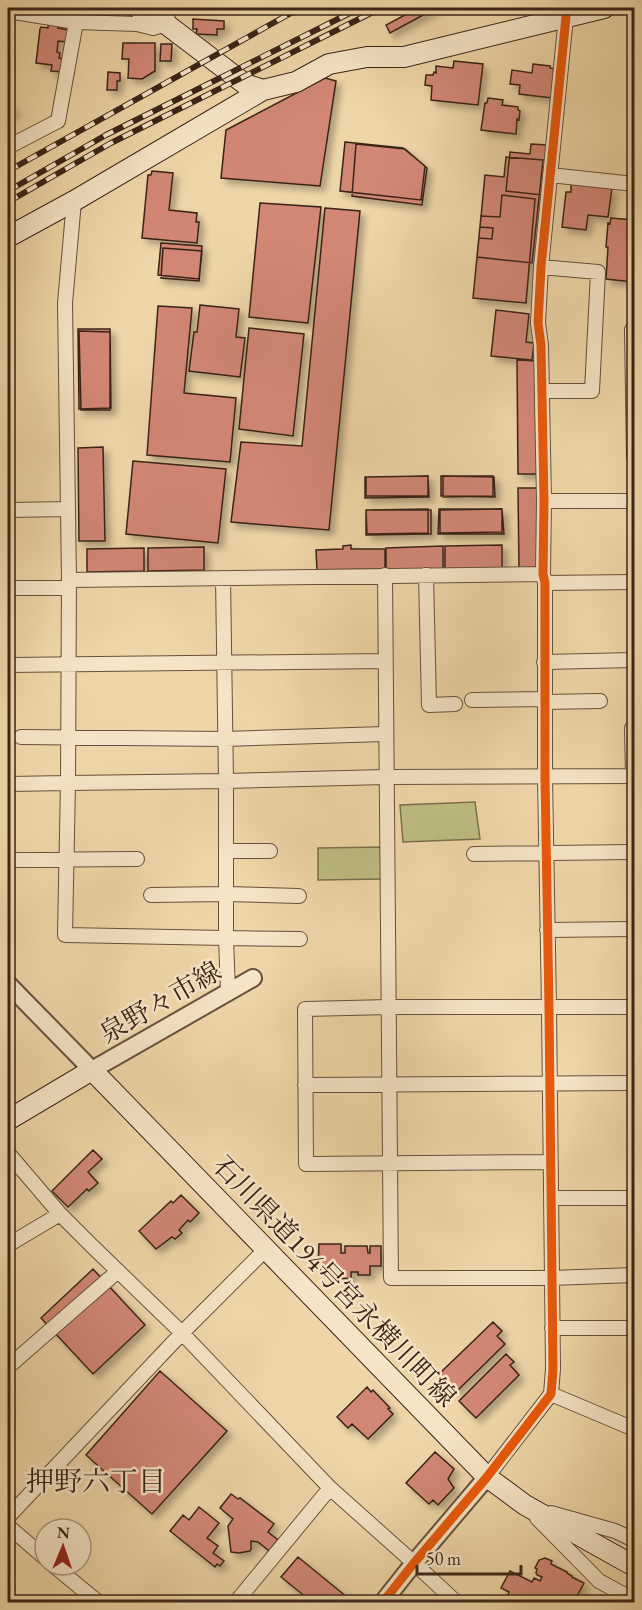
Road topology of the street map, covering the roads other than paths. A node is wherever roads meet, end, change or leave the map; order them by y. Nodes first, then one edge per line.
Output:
1 (138, 8) edge
2 (604, 8) edge
3 (8, 11) edge
4 (167, 16) edge
5 (566, 17) junction
6 (76, 22) junction
7 (263, 90) junction
8 (8, 147) edge
9 (550, 175) junction
10 (634, 184) edge
11 (74, 201) junction
12 (8, 237) edge
13 (541, 267) junction
14 (634, 329) edge
15 (542, 391) junction
16 (634, 457) edge
17 (544, 501) junction
18 (634, 501) edge
19 (68, 509) junction
20 (8, 510) edge
21 (385, 575) junction
22 (426, 575) junction
23 (223, 578) junction
24 (544, 579) junction
25 (634, 582) edge
26 (69, 584) junction
27 (8, 588) edge
28 (634, 660) edge
29 (385, 661) junction
30 (544, 662) junction
31 (224, 664) junction
32 (8, 665) edge
33 (69, 665) junction
34 (472, 700) dead end
35 (544, 701) junction
36 (600, 701) dead end
37 (455, 704) dead end
38 (632, 728) dead end
39 (385, 734) junction
40 (21, 737) dead end
41 (69, 738) junction
42 (225, 739) junction
43 (634, 776) edge
44 (386, 777) junction
45 (545, 777) junction
46 (226, 781) junction
47 (8, 783) edge
48 (68, 783) junction
49 (226, 851) junction
50 (270, 851) dead end
51 (634, 852) edge
52 (546, 853) junction
53 (474, 854) dead end
54 (67, 858) junction
55 (137, 859) dead end
56 (8, 860) edge
57 (226, 894) junction
58 (151, 895) dead end
59 (299, 897) dead end
60 (634, 929) edge
61 (547, 930) junction
62 (226, 938) junction
63 (300, 939) dead end
64 (253, 978) dead end
65 (8, 984) edge
66 (228, 992) junction
67 (390, 1007) junction
68 (634, 1007) edge
69 (549, 1008) junction
70 (92, 1070) junction
71 (550, 1083) junction
72 (634, 1083) edge
73 (306, 1085) junction
74 (390, 1086) junction
75 (8, 1120) edge
76 (8, 1154) edge
77 (551, 1162) junction
78 (390, 1164) junction
79 (551, 1198) junction
80 (634, 1198) edge
81 (60, 1214) junction
82 (8, 1245) edge
83 (266, 1249) junction
84 (118, 1271) junction
85 (634, 1275) edge
86 (551, 1278) junction
87 (552, 1328) junction
88 (634, 1328) edge
89 (182, 1333) junction
90 (8, 1367) edge
91 (551, 1394) junction
92 (634, 1429) edge
93 (487, 1477) junction
94 (330, 1488) junction
95 (525, 1506) junction
96 (8, 1517) edge
97 (8, 1526) edge
98 (634, 1540) edge
99 (33, 1548) edge
100 (414, 1563) junction
101 (634, 1566) edge
102 (68, 1577) edge
103 (634, 1600) edge
104 (98, 1602) edge
105 (236, 1602) edge
106 (383, 1602) edge
107 (456, 1602) edge

1 - 4 main road
2 - 5 main road
3 - 6 street
4 - 6 street
4 - 7 main road
5 - 7 main road
5 - 9 street
6 - 8 street
7 - 11 main road
9 - 10 street
9 - 13 street
11 - 12 main road
11 - 19 street
13 - 15 street
13 - 15 street
14 - 16 street
15 - 17 street
17 - 18 street
17 - 24 street
19 - 20 street
19 - 26 street
21 - 22 street
21 - 23 street
21 - 29 street
22 - 24 street
22 - 37 street
23 - 26 street
23 - 31 street
24 - 25 street
24 - 30 street
26 - 27 street
26 - 33 street
28 - 30 street
29 - 31 street
29 - 39 street
30 - 35 street
31 - 33 street
31 - 42 street
32 - 33 street
33 - 41 street
34 - 35 street
35 - 36 street
35 - 45 street
38 - 43 street
39 - 42 street
39 - 44 street
40 - 41 street
41 - 42 street
41 - 48 street
42 - 46 street
43 - 45 street
44 - 45 street
44 - 46 street
44 - 67 street
45 - 52 street
46 - 48 street
46 - 49 street
47 - 48 street
48 - 54 street
49 - 50 street
49 - 57 street
51 - 52 street
52 - 53 street
52 - 61 street
54 - 55 street
54 - 56 street
54 - 62 street
57 - 58 street
57 - 59 street
57 - 62 street
60 - 61 street
61 - 69 street
62 - 63 street
62 - 66 street
64 - 66 street, 泉野々市線
65 - 70 street
66 - 70 street, 泉野々市線
67 - 69 street
67 - 73 street
67 - 74 street
68 - 69 street
69 - 71 street
70 - 75 main road
70 - 83 main road, 石川県道194号宮永横川町線
71 - 72 street
71 - 74 street
71 - 77 street
73 - 74 street
73 - 78 street
74 - 78 street
76 - 81 street
77 - 78 street
77 - 79 street
78 - 86 street
79 - 80 street
79 - 86 street
81 - 82 street
81 - 84 street
83 - 89 street
83 - 93 main road, 石川県道194号宮永横川町線
84 - 89 street
84 - 90 street
85 - 86 street
86 - 87 street
87 - 88 street
87 - 91 street
89 - 94 street
89 - 96 street
91 - 92 street
91 - 93 street
93 - 95 main road, 石川県道194号宮永横川町線
93 - 100 street
94 - 100 street
94 - 105 street
95 - 98 street
95 - 101 main road, 石川県道194号宮永横川町線
95 - 103 street
97 - 99 street
100 - 106 street
100 - 107 street
102 - 104 street

